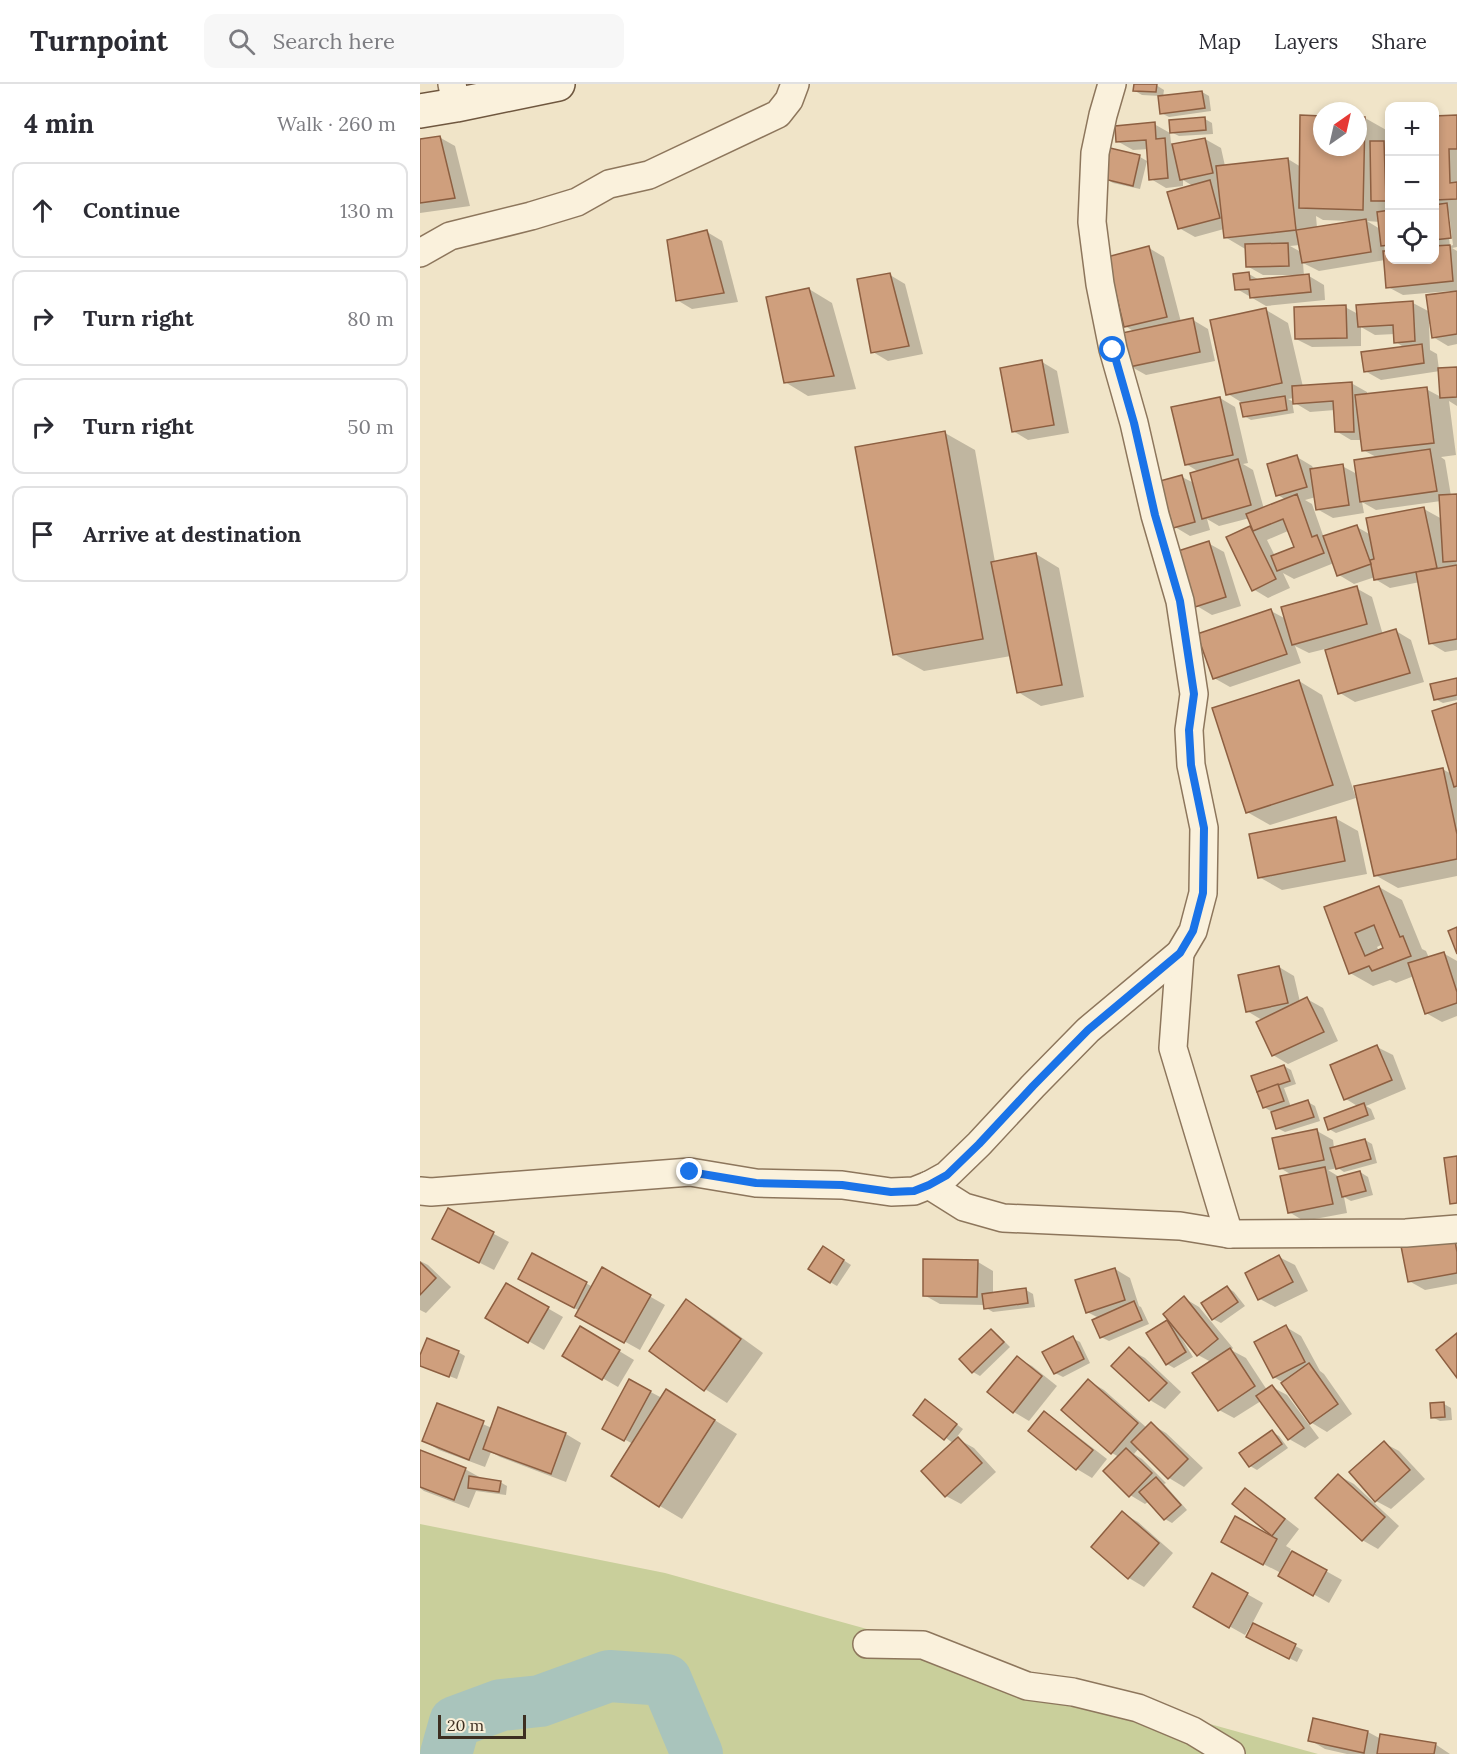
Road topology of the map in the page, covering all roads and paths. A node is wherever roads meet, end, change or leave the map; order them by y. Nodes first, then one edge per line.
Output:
1 (558, 84) edge
2 (795, 84) edge
3 (1112, 84) edge
4 (454, 95) edge
5 (420, 111) edge
6 (420, 253) edge
7 (1180, 953) junction
8 (929, 1185) junction
9 (420, 1191) edge
10 (1457, 1229) edge
11 (1229, 1234) junction
12 (867, 1644) dead end
13 (1231, 1754) edge

1 - 4 main road
2 - 6 street
3 - 7 street
4 - 5 main road
7 - 8 street
7 - 11 street
8 - 9 street
8 - 11 street
10 - 11 street
12 - 13 street

